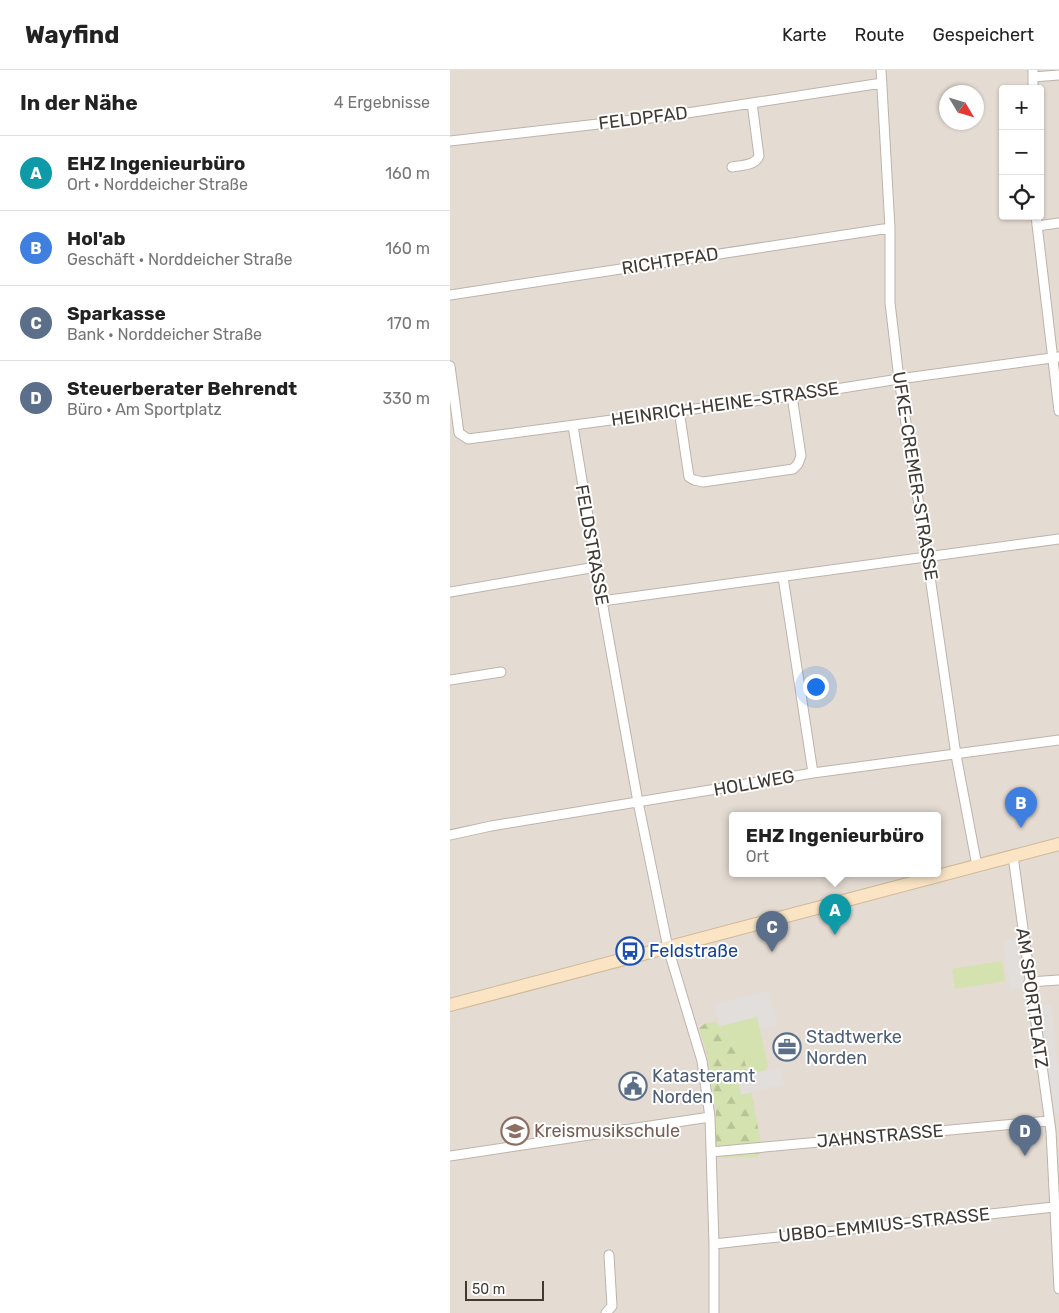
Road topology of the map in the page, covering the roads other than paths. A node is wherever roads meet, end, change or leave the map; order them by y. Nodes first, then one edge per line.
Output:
1 (881, 70) edge
2 (1033, 74) edge
3 (1059, 75) edge
4 (882, 83) junction
5 (752, 103) junction
6 (450, 140) edge
7 (732, 167) dead end
8 (1036, 220) edge
9 (1059, 223) edge
10 (1037, 226) junction
11 (890, 228) junction
12 (450, 294) edge
13 (1056, 357) edge
14 (450, 366) edge
15 (899, 379) junction
16 (792, 396) junction
17 (679, 410) junction
18 (1059, 411) edge
19 (573, 426) junction
20 (1059, 540) edge
21 (928, 556) junction
22 (596, 567) junction
23 (783, 577) junction
24 (450, 592) edge
25 (602, 601) junction
26 (500, 672) dead end
27 (450, 680) edge
28 (1059, 740) edge
29 (956, 755) junction
30 (813, 773) junction
31 (638, 802) junction
32 (450, 835) edge
33 (1059, 844) edge
34 (1013, 856) junction
35 (977, 866) junction
36 (941, 876) edge
37 (936, 877) edge
38 (668, 948) junction
39 (1059, 980) edge
40 (1029, 982) junction
41 (450, 1005) edge
42 (710, 1117) junction
43 (1049, 1121) junction
44 (711, 1152) junction
45 (450, 1156) edge
46 (1054, 1207) junction
47 (714, 1244) junction
48 (609, 1255) dead end
49 (1059, 1289) edge
50 (606, 1313) edge
51 (714, 1313) edge

1 - 4 street, UFKE-CREMER-STRASSE
2 - 3 street
4 - 5 street
4 - 11 street, UFKE-CREMER-STRASSE
5 - 6 street, FELDPFAD
5 - 7 street
8 - 10 street
9 - 10 street
10 - 13 street
11 - 12 street, RICHTPFAD
11 - 15 street, UFKE-CREMER-STRASSE
13 - 15 street, HEINRICH-HEINE-STRASSE
13 - 18 street
14 - 19 street, HEINRICH-HEINE-STRASSE
15 - 16 street, HEINRICH-HEINE-STRASSE
15 - 21 street, UFKE-CREMER-STRASSE
16 - 17 street, HEINRICH-HEINE-STRASSE
16 - 17 street
17 - 19 street, HEINRICH-HEINE-STRASSE
19 - 22 street, FELDSTRASSE
20 - 21 street
21 - 23 street
21 - 29 street, UFKE-CREMER-STRASSE
22 - 24 street
22 - 25 street, FELDSTRASSE
23 - 25 street
23 - 30 street
25 - 31 street, FELDSTRASSE
26 - 27 street
28 - 29 street, HOLLWEG
29 - 30 street, HOLLWEG
29 - 35 street, UFKE-CREMER-STRASSE
30 - 31 street, HOLLWEG
31 - 32 street, HOLLWEG
31 - 38 street, FELDSTRASSE
33 - 34 main road
34 - 35 main road
34 - 40 street, AM SPORTPLATZ
35 - 36 main road
37 - 38 main road
38 - 41 main road
38 - 42 street, FELDSTRASSE
39 - 40 street
40 - 43 street, AM SPORTPLATZ
42 - 44 street, FELDSTRASSE
42 - 45 street
43 - 44 street, JAHNSTRASSE
43 - 46 street, AM SPORTPLATZ
44 - 47 street, FELDSTRASSE
46 - 47 street, UBBO-EMMIUS-STRASSE
46 - 49 street, AM SPORTPLATZ
47 - 51 street, FELDSTRASSE
48 - 50 street

